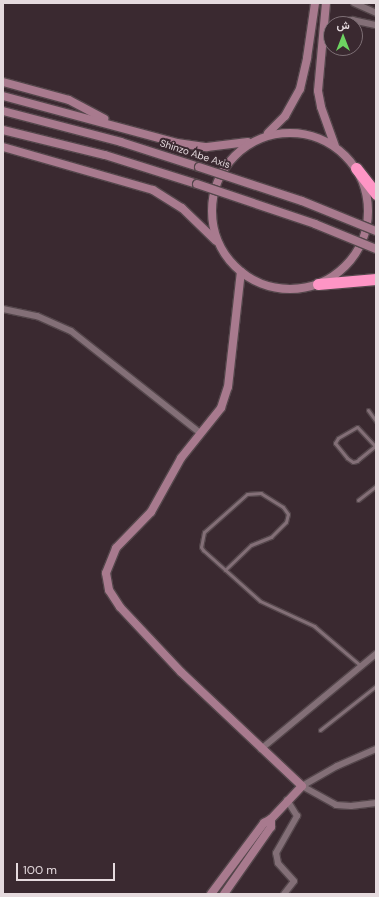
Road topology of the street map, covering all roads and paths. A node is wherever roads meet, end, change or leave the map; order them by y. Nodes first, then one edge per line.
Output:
1 (315, 3) edge
2 (326, 3) edge
3 (354, 3) edge
4 (376, 14) edge
5 (363, 22) edge
6 (376, 25) edge
7 (322, 41) joint
8 (3, 82) edge
9 (3, 96) edge
10 (3, 111) edge
11 (112, 124) junction
12 (3, 130) edge
13 (262, 137) junction
14 (253, 142) junction
15 (335, 146) junction
16 (3, 147) edge
17 (356, 168) junction
18 (376, 194) edge
19 (376, 231) edge
20 (218, 243) junction
21 (376, 249) edge
22 (241, 272) junction
23 (376, 279) edge
24 (318, 284) junction
25 (3, 309) edge
26 (368, 410) dead end
27 (376, 421) edge
28 (200, 433) junction
29 (376, 446) edge
30 (376, 486) edge
31 (358, 500) dead end
32 (225, 570) junction
33 (376, 654) edge
34 (361, 666) junction
35 (376, 686) edge
36 (320, 730) dead end
37 (261, 749) junction
38 (376, 749) edge
39 (302, 786) junction
40 (287, 800) junction
41 (376, 803) edge
42 (271, 819) junction
43 (211, 894) edge
44 (224, 894) edge
45 (284, 894) edge

1 - 13 street
2 - 7 street
3 - 4 street
5 - 6 street
7 - 15 street
8 - 11 street
9 - 11 street
10 - 19 street, Shinzo Abe Axis, bridge
11 - 14 street
12 - 21 street, bridge
13 - 14 street
13 - 15 street
14 - 20 street
15 - 17 street
16 - 20 street
17 - 18 highway
17 - 24 street
20 - 22 street
22 - 24 street
22 - 28 street
23 - 24 highway
25 - 28 street
26 - 27 lane
28 - 37 street
29 - 29 lane
30 - 31 lane
32 - 32 lane
32 - 34 lane
33 - 34 street
34 - 37 street
35 - 36 lane
37 - 39 street
38 - 39 street
39 - 40 street
39 - 41 street
40 - 42 street
40 - 45 street
42 - 43 street
42 - 44 street

